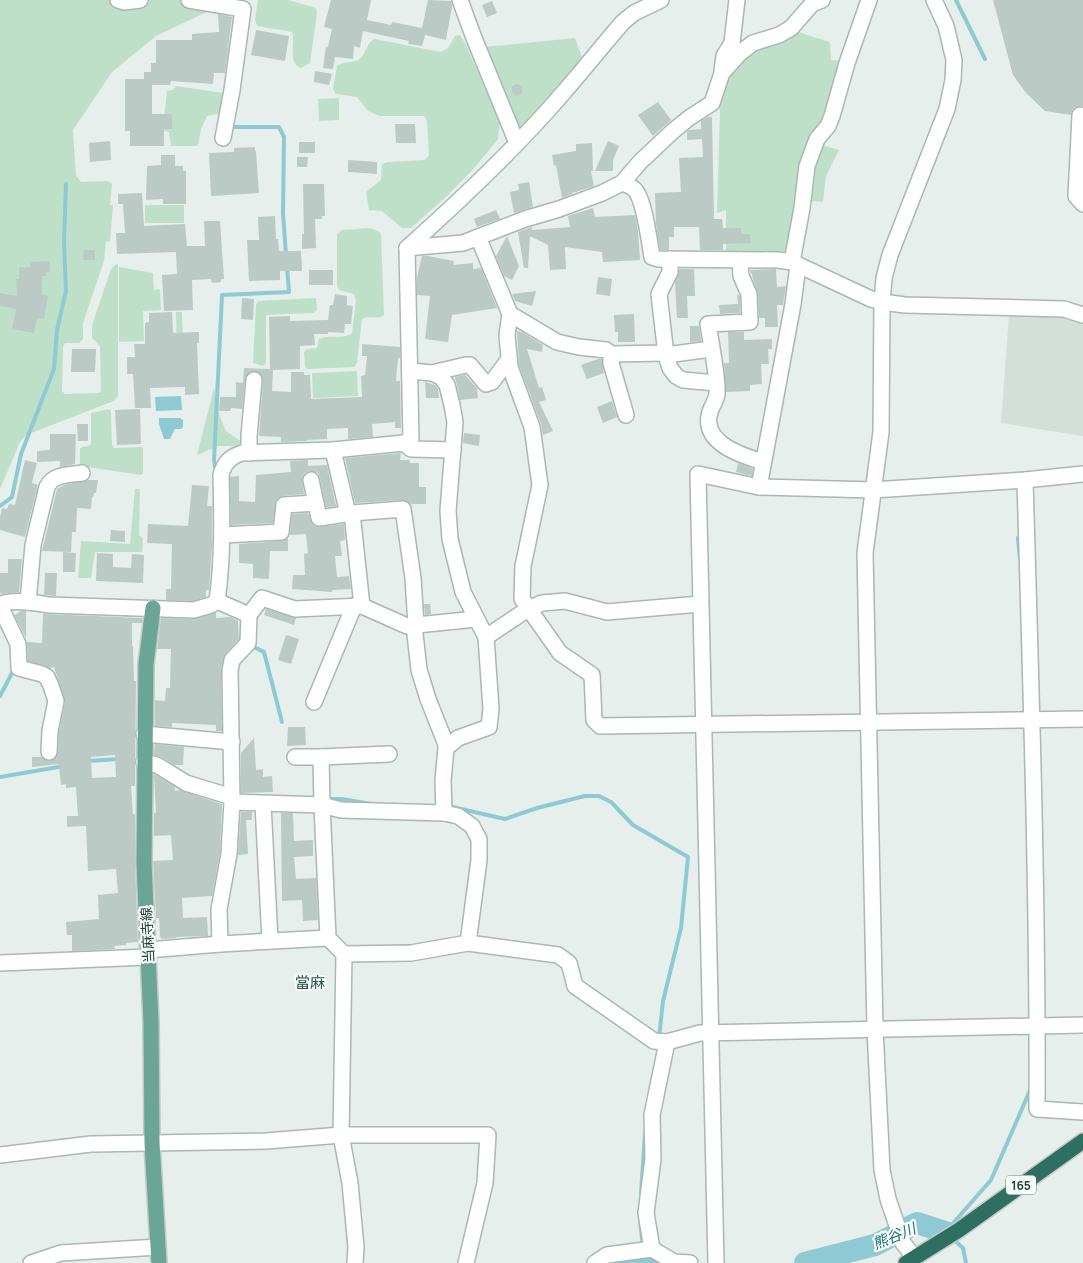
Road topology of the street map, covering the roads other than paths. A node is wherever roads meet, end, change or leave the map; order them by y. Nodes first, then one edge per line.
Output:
1 (118, 0) edge
2 (140, 0) edge
3 (189, 0) edge
4 (460, 0) edge
5 (661, 0) edge
6 (737, 0) edge
7 (822, 0) edge
8 (869, 0) edge
9 (934, 0) edge
10 (242, 5) edge
11 (722, 73) junction
12 (1080, 115) dead end
13 (223, 138) dead end
14 (517, 143) junction
15 (622, 183) junction
16 (1083, 204) edge
17 (478, 237) junction
18 (407, 248) junction
19 (670, 259) junction
20 (740, 260) junction
21 (795, 263) junction
22 (882, 302) junction
23 (510, 314) junction
24 (1083, 315) edge
25 (711, 349) junction
26 (611, 354) junction
27 (666, 354) junction
28 (509, 359) junction
29 (411, 371) junction
30 (432, 373) junction
31 (254, 380) dead end
32 (716, 383) junction
33 (626, 415) dead end
34 (404, 443) junction
35 (333, 450) junction
36 (453, 450) junction
37 (250, 453) junction
38 (764, 462) junction
39 (82, 473) dead end
40 (1083, 474) edge
41 (311, 480) dead end
42 (1025, 480) junction
43 (759, 487) junction
44 (873, 490) junction
45 (316, 503) junction
46 (350, 514) junction
47 (223, 535) junction
48 (28, 602) junction
49 (214, 603) junction
50 (700, 604) junction
51 (0, 606) edge
52 (358, 606) junction
53 (153, 608) junction
54 (528, 609) junction
55 (249, 615) junction
56 (476, 619) junction
57 (415, 625) junction
58 (486, 637) junction
59 (314, 702) dead end
60 (1032, 719) junction
61 (1083, 719) edge
62 (870, 722) junction
63 (703, 725) junction
64 (144, 734) junction
65 (232, 742) junction
66 (447, 747) junction
67 (49, 752) dead end
68 (388, 754) dead end
69 (322, 757) junction
70 (295, 758) dead end
71 (144, 762) junction
72 (232, 799) junction
73 (322, 801) junction
74 (263, 804) junction
75 (444, 808) junction
76 (328, 938) junction
77 (270, 941) junction
78 (468, 943) junction
79 (220, 944) junction
80 (148, 954) junction
81 (344, 954) junction
82 (0, 963) edge
83 (1083, 1025) edge
84 (1038, 1026) junction
85 (875, 1029) junction
86 (710, 1032) junction
87 (662, 1042) junction
88 (1083, 1112) edge
89 (341, 1135) junction
90 (1083, 1141) edge
91 (152, 1144) junction
92 (0, 1155) edge
93 (158, 1247) junction
94 (646, 1250) junction
95 (916, 1257) edge
96 (32, 1263) edge
97 (159, 1263) edge
98 (355, 1263) edge
99 (466, 1263) edge
100 (595, 1263) edge
101 (690, 1263) edge
102 (716, 1263) edge

1 - 2 street
3 - 10 street
4 - 14 street
5 - 14 street
6 - 11 street
7 - 11 street
8 - 21 street
9 - 22 street
10 - 13 street
11 - 15 street
12 - 16 street
14 - 18 street
15 - 17 street
15 - 19 street
17 - 18 street
17 - 23 street
18 - 29 street
19 - 20 street
19 - 27 street
20 - 21 street
20 - 25 street
21 - 22 street
21 - 38 street
22 - 24 street
22 - 44 street
23 - 26 street
23 - 28 street
25 - 27 street
25 - 32 street
26 - 27 street
26 - 33 street
27 - 32 street
28 - 30 street
28 - 54 street
29 - 30 street
29 - 34 street
30 - 36 street
31 - 37 street
32 - 38 street
34 - 35 street
34 - 36 street
35 - 37 street
35 - 46 street
36 - 56 street
37 - 47 street
38 - 43 street
39 - 48 street
40 - 42 street
41 - 45 street
42 - 44 street
42 - 60 street
43 - 44 street
43 - 50 street
44 - 62 street
45 - 46 street
45 - 47 street
46 - 52 street
46 - 57 street
47 - 49 street
48 - 51 street
48 - 53 street
49 - 53 street
49 - 55 street
50 - 54 street
50 - 63 street
51 - 67 street
52 - 55 street
52 - 57 street
52 - 59 street
53 - 64 main road, 当麻寺線
54 - 58 street
54 - 63 street
55 - 65 street
56 - 57 street
56 - 58 street
57 - 66 street
58 - 66 street
60 - 61 street
60 - 62 street
60 - 84 street
62 - 63 street
62 - 85 street
63 - 86 street
64 - 65 street
64 - 71 main road, 当麻寺線
65 - 72 street
66 - 75 street
68 - 69 street
69 - 70 street
69 - 73 street
71 - 72 street
71 - 80 main road, 当麻寺線
72 - 74 street
72 - 79 street
73 - 74 street
73 - 75 street
73 - 76 street
74 - 77 street
75 - 78 street
76 - 77 street
76 - 81 street
77 - 79 street
78 - 81 street
78 - 87 street
79 - 80 street
80 - 82 street
80 - 91 main road, 当麻寺線
81 - 89 street
83 - 84 street
84 - 85 street
84 - 88 street
85 - 86 street
85 - 95 street
86 - 87 street
86 - 102 street
87 - 94 street
89 - 91 street
89 - 98 street
89 - 99 street
90 - 95 highway, 165
91 - 92 street
91 - 93 main road, 当麻寺線
93 - 96 street
93 - 97 main road, 当麻寺線
94 - 100 street
94 - 101 street

